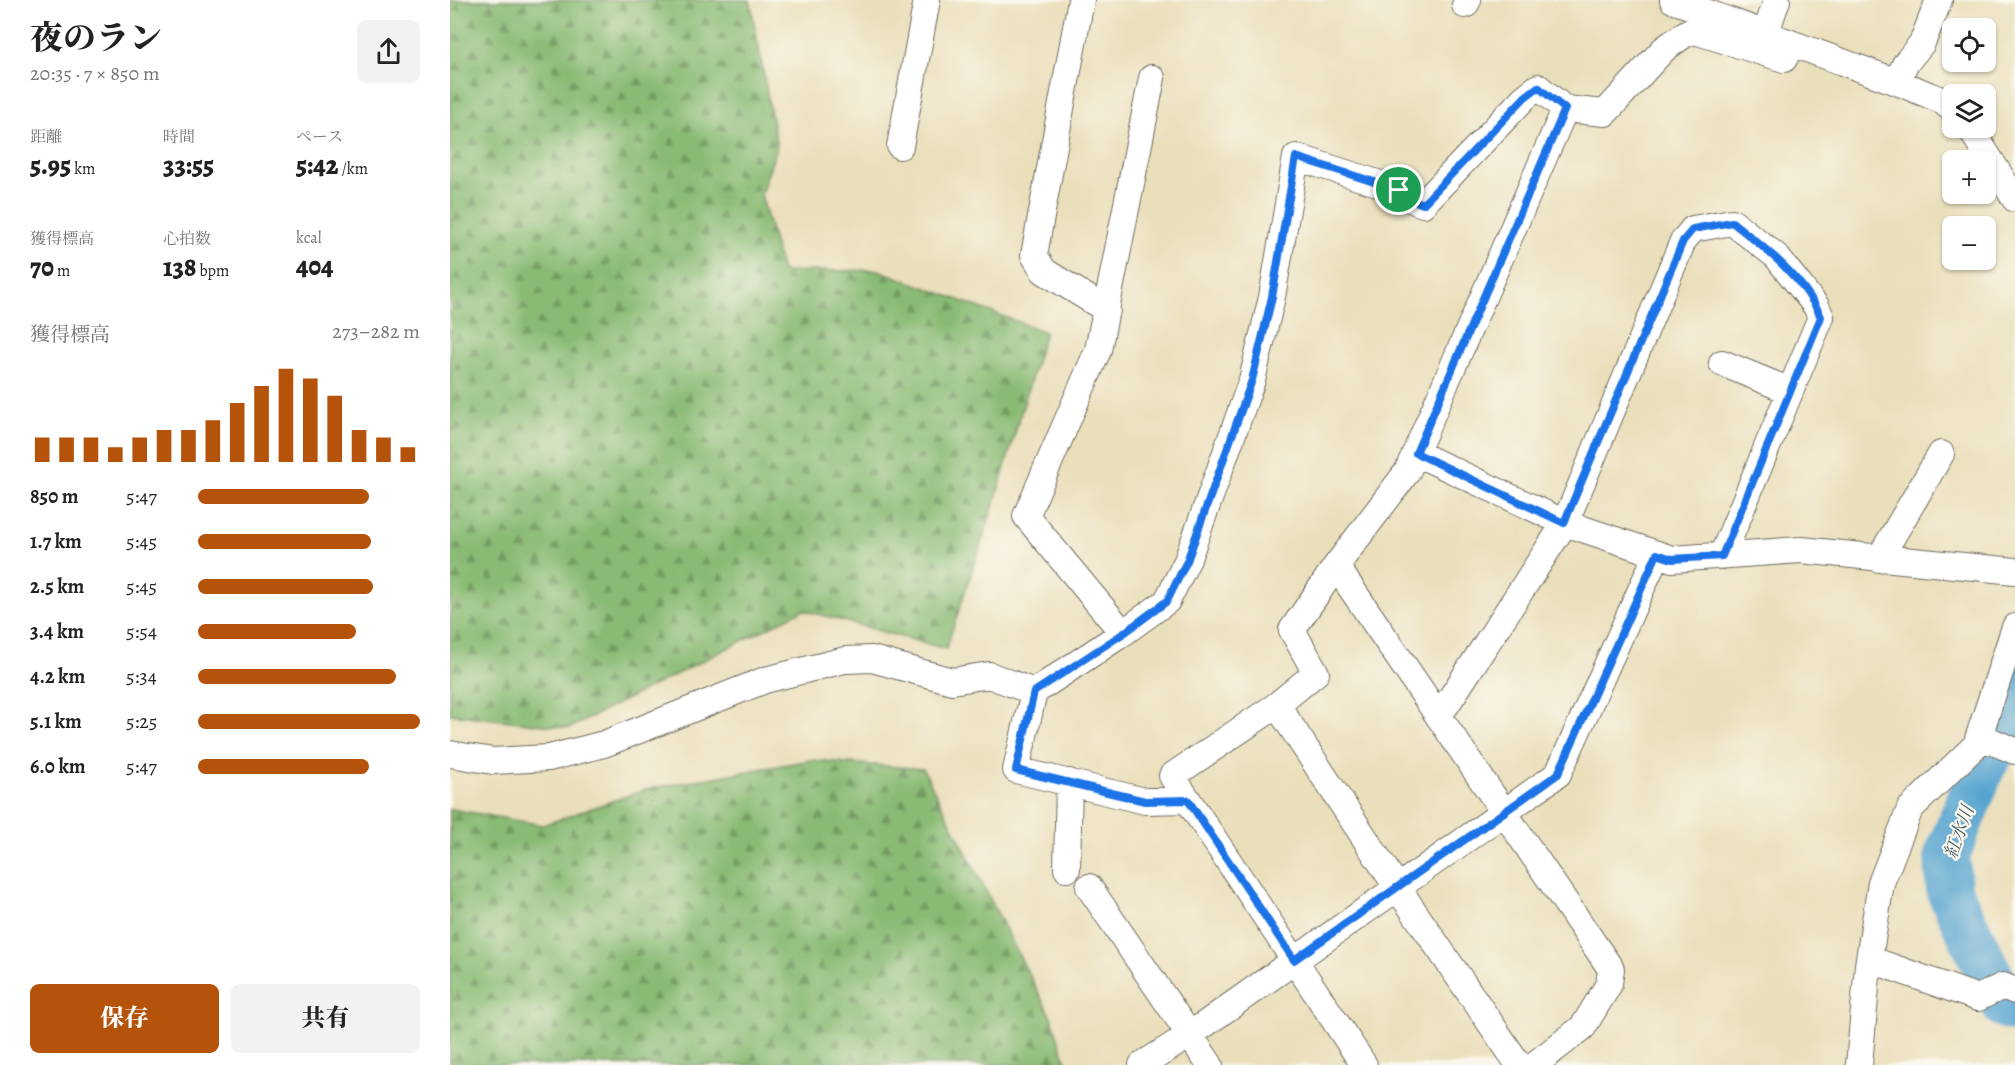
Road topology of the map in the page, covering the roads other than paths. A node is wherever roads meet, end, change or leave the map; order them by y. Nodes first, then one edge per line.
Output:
1 (927, 0) edge
2 (1081, 0) edge
3 (1673, 0) edge
4 (1777, 0) edge
5 (1939, 0) edge
6 (1699, 6) edge
7 (1765, 35) junction
8 (1791, 45) junction
9 (1152, 78) dead end
10 (1897, 82) junction
11 (1942, 101) edge
12 (1565, 109) junction
13 (1976, 138) edge
14 (900, 146) dead end
15 (2015, 199) edge
16 (1107, 310) junction
17 (1722, 363) dead end
18 (1790, 391) junction
19 (1416, 453) junction
20 (1941, 454) dead end
21 (1564, 523) junction
22 (1657, 554) junction
23 (1722, 556) junction
24 (1879, 559) junction
25 (1336, 566) junction
26 (2015, 571) edge
27 (2015, 627) edge
28 (1124, 633) junction
29 (1034, 692) junction
30 (1277, 705) junction
31 (1437, 714) junction
32 (1996, 743) edge
33 (450, 754) edge
34 (1069, 782) junction
35 (1188, 800) junction
36 (1503, 813) junction
37 (1067, 869) dead end
38 (1089, 887) dead end
39 (1397, 887) junction
40 (1869, 959) junction
41 (1294, 960) junction
42 (1999, 992) edge
43 (1191, 1034) junction
44 (1142, 1065) edge
45 (1210, 1065) edge
46 (1364, 1065) edge
47 (1519, 1065) edge
48 (1534, 1065) edge
49 (1859, 1065) edge

1 - 14 street
2 - 16 street
3 - 6 street
4 - 7 street
5 - 10 street
6 - 7 street
7 - 8 street
8 - 10 street
8 - 12 street
9 - 16 street
10 - 11 street
12 - 19 street
12 - 28 street
13 - 15 street
16 - 28 street
17 - 18 street
18 - 21 street
18 - 23 street
19 - 21 street
19 - 25 street
20 - 24 street
21 - 22 street
21 - 31 street
22 - 23 street
22 - 36 street
23 - 24 street
24 - 26 street
25 - 30 street
25 - 31 street
27 - 32 street
28 - 29 street
29 - 33 street
29 - 34 street
30 - 35 street
30 - 39 street
31 - 36 street
32 - 40 street
34 - 35 street
34 - 37 street
35 - 41 street
36 - 39 street
36 - 48 street
38 - 43 street
39 - 41 street
39 - 47 street
40 - 42 street
40 - 49 street
41 - 43 street
41 - 46 street
43 - 44 street
43 - 45 street

